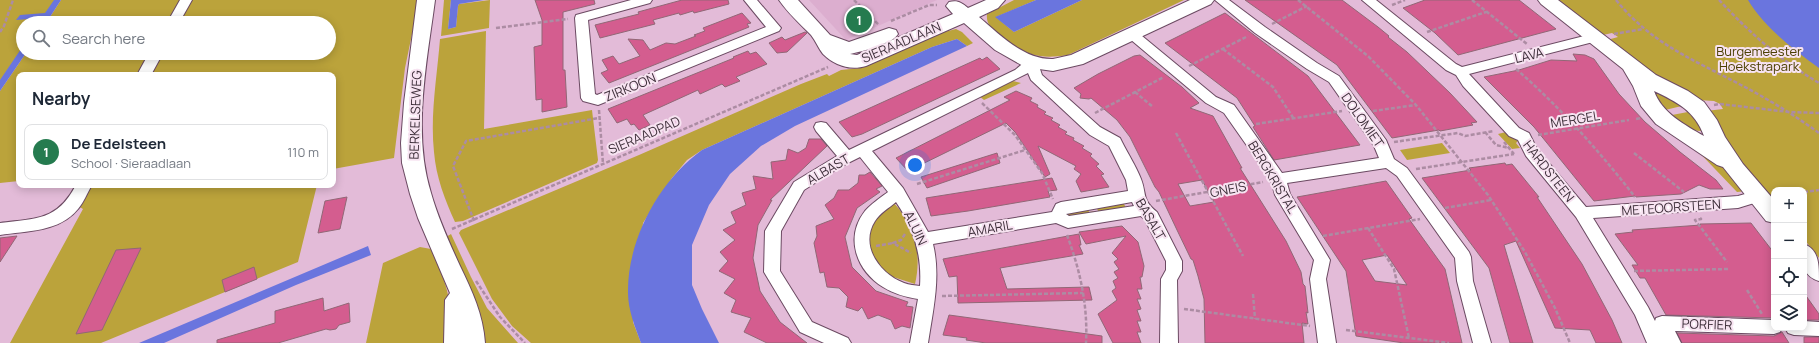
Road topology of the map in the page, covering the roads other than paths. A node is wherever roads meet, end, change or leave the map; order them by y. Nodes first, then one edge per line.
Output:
1 (186, 0) edge
2 (426, 0) edge
3 (646, 0) edge
4 (750, 0) edge
5 (788, 0) edge
6 (996, 0) edge
7 (1205, 0) edge
8 (1221, 0) edge
9 (1368, 0) edge
10 (1547, 0) edge
11 (963, 7) edge
12 (177, 16) edge
13 (1131, 34) junction
14 (822, 36) junction
15 (1596, 37) junction
16 (152, 60) edge
17 (1032, 63) junction
18 (1627, 63) junction
19 (146, 72) edge
20 (1461, 72) junction
21 (821, 127) dead end
22 (862, 151) junction
23 (847, 158) junction
24 (1388, 162) junction
25 (1736, 170) junction
26 (1278, 179) junction
27 (82, 188) edge
28 (898, 192) junction
29 (1759, 196) junction
30 (1140, 203) junction
31 (1771, 211) edge
32 (1582, 213) junction
33 (0, 229) edge
34 (924, 239) junction
35 (1807, 257) edge
36 (1819, 272) edge
37 (462, 273) junction
38 (926, 295) junction
39 (1771, 327) edge
40 (1807, 329) edge
41 (1819, 329) edge
42 (1326, 336) edge
43 (456, 343) edge
44 (473, 343) edge
45 (842, 343) edge
46 (918, 343) edge
47 (1169, 343) edge
48 (1482, 343) edge
49 (1656, 343) edge
50 (1672, 343) edge

1 - 12 street
2 - 37 street, BERKELSEWEG
3 - 4 street, ZIRKOON
5 - 14 street, SIERAADLAAN
6 - 11 street
7 - 13 street
8 - 24 street, DOLOMIET
9 - 20 street, HARDSTEEN
10 - 15 street
11 - 14 street, SIERAADLAAN
11 - 14 street, SIERAADLAAN
11 - 17 street
13 - 17 street
13 - 26 street, BERGKRISTAL
15 - 18 street
15 - 20 street, LAVA
16 - 19 street
17 - 22 street, ALBAST
17 - 30 street, BASALT
18 - 25 street
18 - 25 street
20 - 32 street, HARDSTEEN
21 - 23 street
22 - 23 street, ALBAST
22 - 28 street, ALUIN
23 - 45 street, ALBAST
24 - 26 street
24 - 48 street, DOLOMIET
25 - 29 street
26 - 42 street, BERGKRISTAL
27 - 33 street
28 - 34 street, ALUIN
28 - 38 street
29 - 31 street
29 - 32 street, METEOORSTEEN
30 - 34 street, AMARIL
30 - 47 street, BASALT
32 - 49 street, HARDSTEEN
34 - 38 street, ALUIN
35 - 36 street
37 - 43 street, BERKELSEWEG
37 - 44 street, BERKELSEWEG
38 - 46 street, ALUIN
39 - 50 street, PORFIER
40 - 41 street

